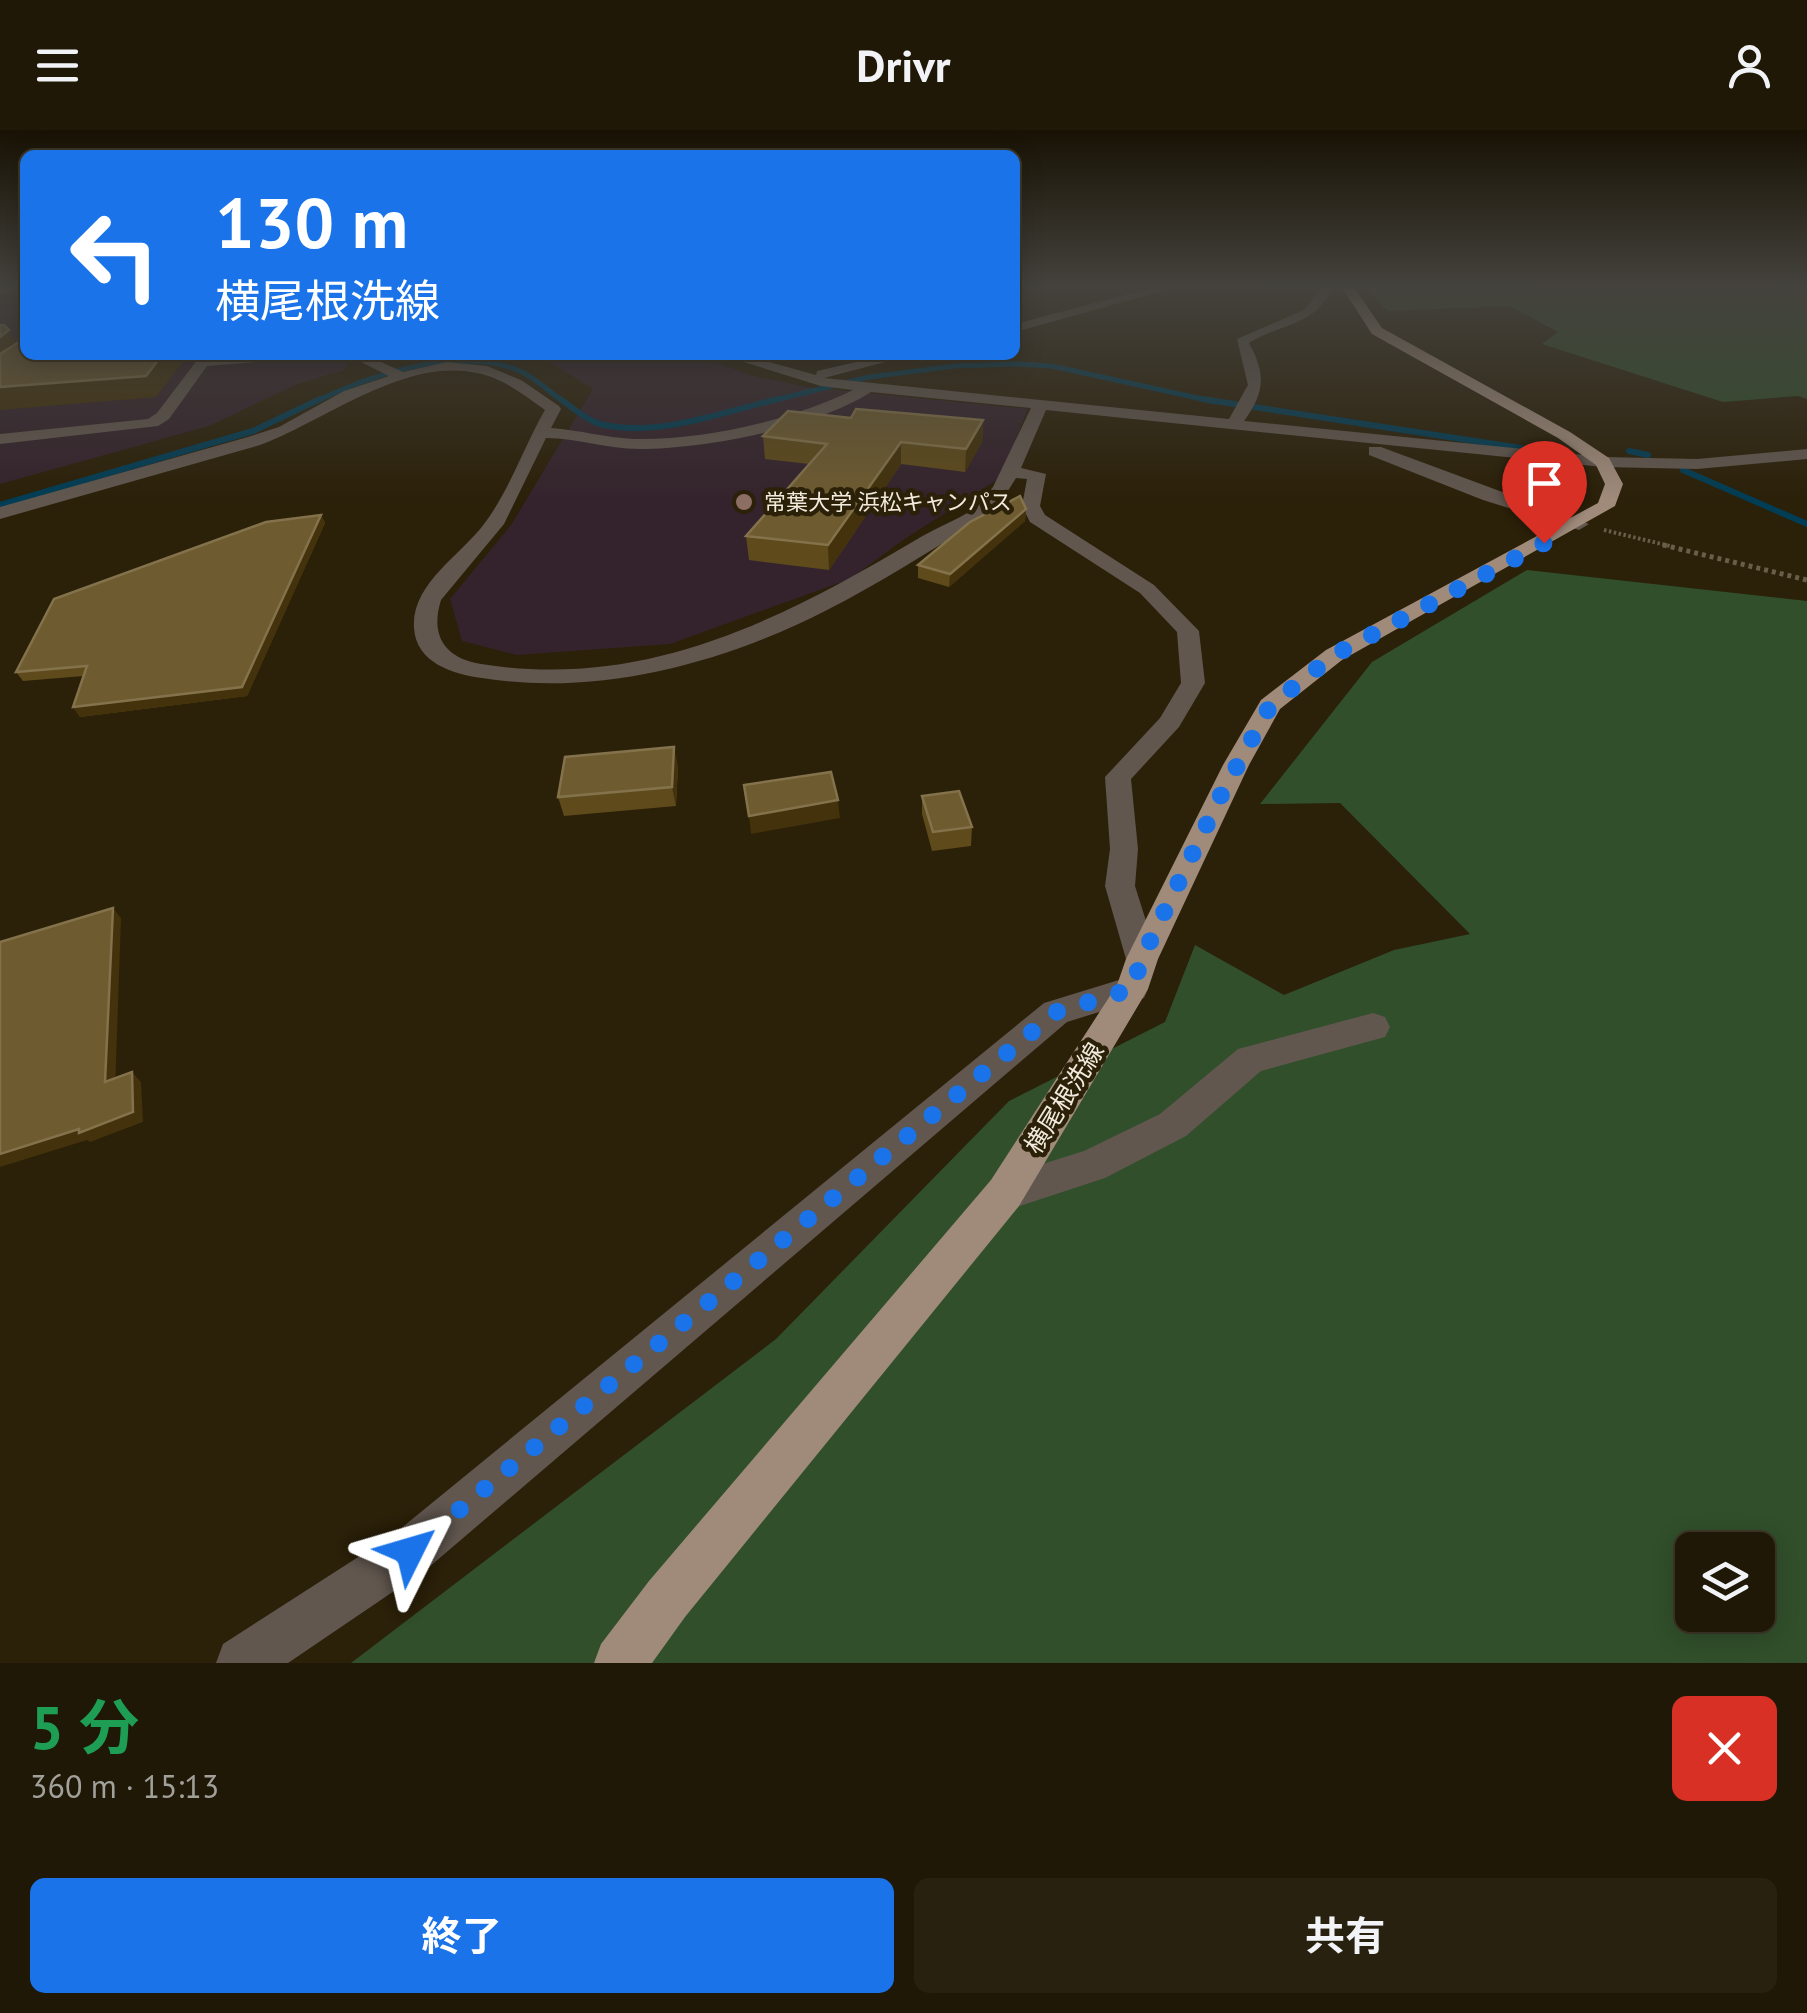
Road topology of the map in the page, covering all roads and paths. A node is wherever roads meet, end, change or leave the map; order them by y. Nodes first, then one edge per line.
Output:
1 (1250, 358) edge
2 (1425, 358) edge
3 (204, 360) edge
4 (745, 360) edge
5 (883, 360) edge
6 (804, 378) junction
7 (868, 388) junction
8 (1040, 406) junction
9 (1232, 426) junction
10 (539, 433) junction
11 (1349, 438) junction
12 (0, 439) edge
13 (1807, 454) edge
14 (1603, 462) junction
15 (1008, 472) junction
16 (0, 513) edge
17 (1580, 524) junction
18 (1807, 580) edge
19 (1137, 974) junction
20 (1373, 1027) dead end
21 (1005, 1193) junction
22 (242, 1663) edge
23 (620, 1663) edge

1 - 9 street
2 - 14 main road
3 - 12 street
4 - 6 street
5 - 6 street
6 - 7 street
7 - 8 street
7 - 10 street
8 - 9 street
8 - 15 street
9 - 11 street
10 - 15 street
10 - 16 street
11 - 14 street
11 - 17 street
13 - 14 street
14 - 17 main road, 横尾根洗線
15 - 19 street
17 - 18 path
17 - 19 main road, 横尾根洗線
19 - 21 main road, 横尾根洗線
19 - 22 street
20 - 21 street
21 - 23 main road, 横尾根洗線

